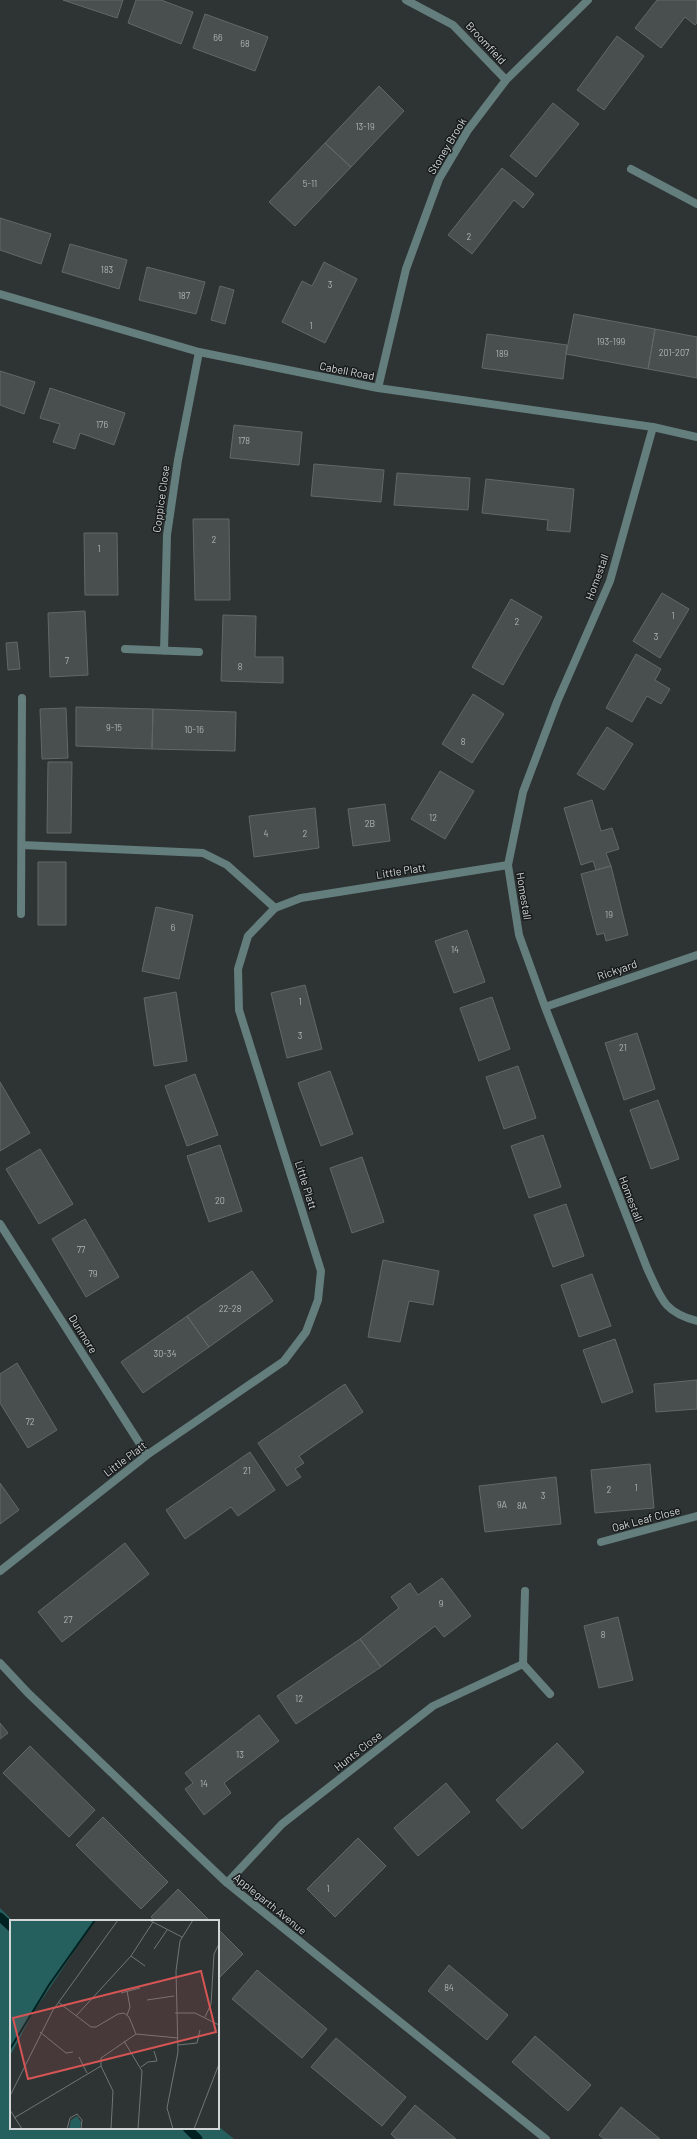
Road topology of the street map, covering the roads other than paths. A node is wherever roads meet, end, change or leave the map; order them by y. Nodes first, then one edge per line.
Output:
1 (406, 0) edge
2 (588, 0) edge
3 (506, 80) junction
4 (631, 169) dead end
5 (697, 204) edge
6 (0, 294) edge
7 (199, 352) junction
8 (378, 388) junction
9 (653, 427) junction
10 (697, 437) edge
11 (125, 650) dead end
12 (164, 650) junction
13 (199, 652) dead end
14 (22, 698) dead end
15 (22, 845) junction
16 (508, 865) junction
17 (275, 908) junction
18 (21, 914) dead end
19 (697, 955) edge
20 (545, 1007) junction
21 (0, 1224) edge
22 (697, 1321) edge
23 (147, 1455) junction
24 (697, 1516) edge
25 (601, 1542) dead end
26 (0, 1570) edge
27 (525, 1591) dead end
28 (0, 1662) edge
29 (523, 1664) junction
30 (550, 1694) dead end
31 (227, 1883) junction
32 (546, 2139) edge

1 - 3 street, Broomfield
2 - 3 street, Stoney Brook
3 - 8 street, Stoney Brook
4 - 5 street
6 - 7 street, Cabell Road
7 - 8 street, Cabell Road
7 - 12 street, Coppice Close
8 - 9 street, Cabell Road
9 - 10 street, Cabell Road
9 - 16 street, Homestall
11 - 12 street
12 - 13 street
14 - 15 street
15 - 17 street
15 - 18 street
16 - 17 street, Little Platt
16 - 20 street, Homestall
17 - 23 street, Little Platt
19 - 20 street, Rickyard
20 - 22 street, Homestall
21 - 23 street, Dunmore
23 - 26 street, Little Platt
24 - 25 street, Oak Leaf Close
27 - 29 street
28 - 31 street, Applegarth Avenue
29 - 30 street
29 - 31 street, Hunts Close
31 - 32 street, Applegarth Avenue

